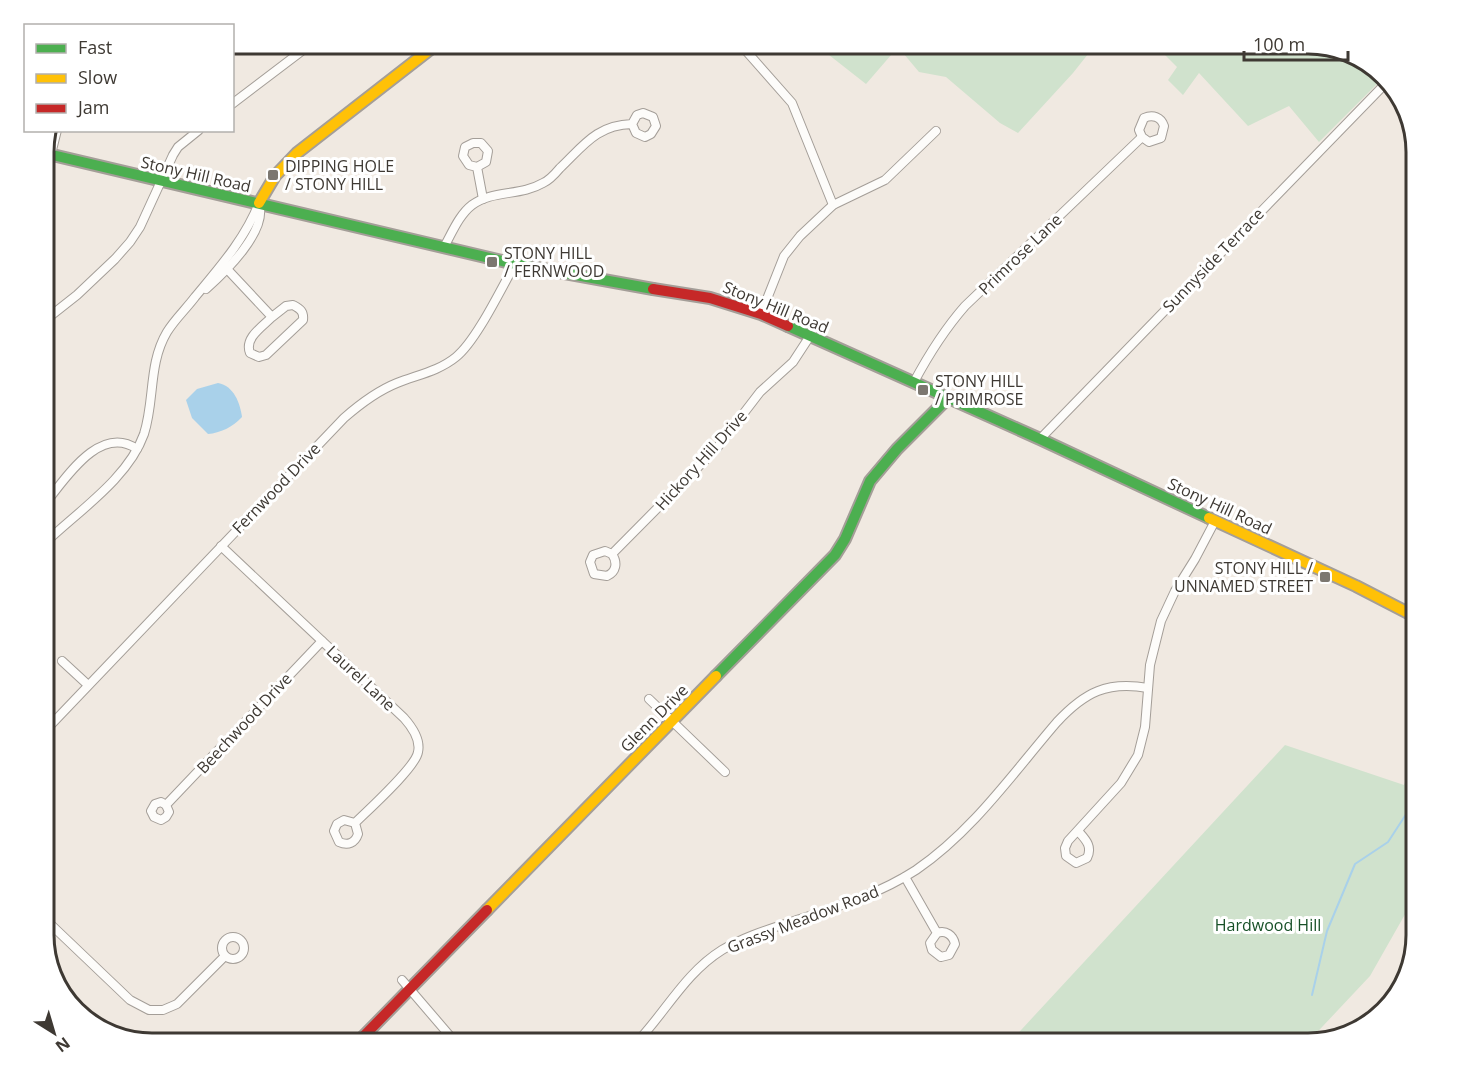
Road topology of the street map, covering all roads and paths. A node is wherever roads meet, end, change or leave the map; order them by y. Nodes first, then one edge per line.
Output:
1 (298, 54) edge
2 (424, 54) edge
3 (749, 54) edge
4 (1382, 88) edge
5 (234, 102) edge
6 (632, 124) dead end
7 (936, 131) dead end
8 (197, 132) edge
9 (1142, 137) dead end
10 (54, 156) edge
11 (477, 167) dead end
12 (160, 182) junction
13 (483, 199) junction
14 (259, 203) junction
15 (833, 205) junction
16 (444, 247) junction
17 (514, 264) junction
18 (227, 269) junction
19 (195, 298) junction
20 (54, 313) edge
21 (761, 314) junction
22 (272, 317) junction
23 (810, 336) junction
24 (914, 382) junction
25 (948, 398) junction
26 (1040, 439) junction
27 (136, 449) junction
28 (54, 492) edge
29 (1215, 521) junction
30 (54, 535) edge
31 (221, 546) junction
32 (612, 554) dead end
33 (1406, 612) edge
34 (322, 641) junction
35 (62, 661) dead end
36 (88, 685) junction
37 (1148, 688) junction
38 (649, 699) dead end
39 (54, 721) edge
40 (672, 721) junction
41 (725, 772) dead end
42 (166, 805) dead end
43 (355, 823) dead end
44 (1078, 831) dead end
45 (905, 877) junction
46 (54, 928) edge
47 (937, 933) dead end
48 (225, 957) dead end
49 (402, 980) dead end
50 (409, 989) junction
51 (367, 1033) edge
52 (447, 1033) edge
53 (645, 1033) edge

1 - 5 street
2 - 14 main road
3 - 15 street
4 - 26 street, Sunnyside Terrace
6 - 13 street
7 - 15 street
8 - 12 street
9 - 24 street, Primrose Lane
10 - 12 main road, Stony Hill Road
11 - 13 street
12 - 14 main road, Stony Hill Road
12 - 20 street
13 - 16 street
14 - 16 main road, Stony Hill Road
14 - 18 street
14 - 19 street
15 - 21 street
16 - 17 main road, Stony Hill Road
17 - 21 main road, Stony Hill Road
17 - 31 street, Fernwood Drive
18 - 19 street
18 - 22 street
19 - 27 street
21 - 23 main road, Stony Hill Road
22 - 22 street
23 - 24 main road, Stony Hill Road
23 - 32 street, Hickory Hill Drive
24 - 25 main road, Stony Hill Road
25 - 26 main road, Stony Hill Road
25 - 40 main road, Glenn Drive
26 - 29 main road, Stony Hill Road
27 - 28 street
27 - 30 street
29 - 33 main road, Stony Hill Road
29 - 37 street
31 - 34 street, Laurel Lane
31 - 36 street, Fernwood Drive
34 - 42 street, Beechwood Drive
34 - 43 street, Laurel Lane
35 - 36 street
36 - 39 street, Fernwood Drive
37 - 44 street
37 - 45 street, Grassy Meadow Road
38 - 40 street
40 - 41 street
40 - 50 main road, Glenn Drive
45 - 47 street
45 - 53 street, Grassy Meadow Road
46 - 48 street
49 - 50 street
50 - 51 main road, Glenn Drive
50 - 52 street

